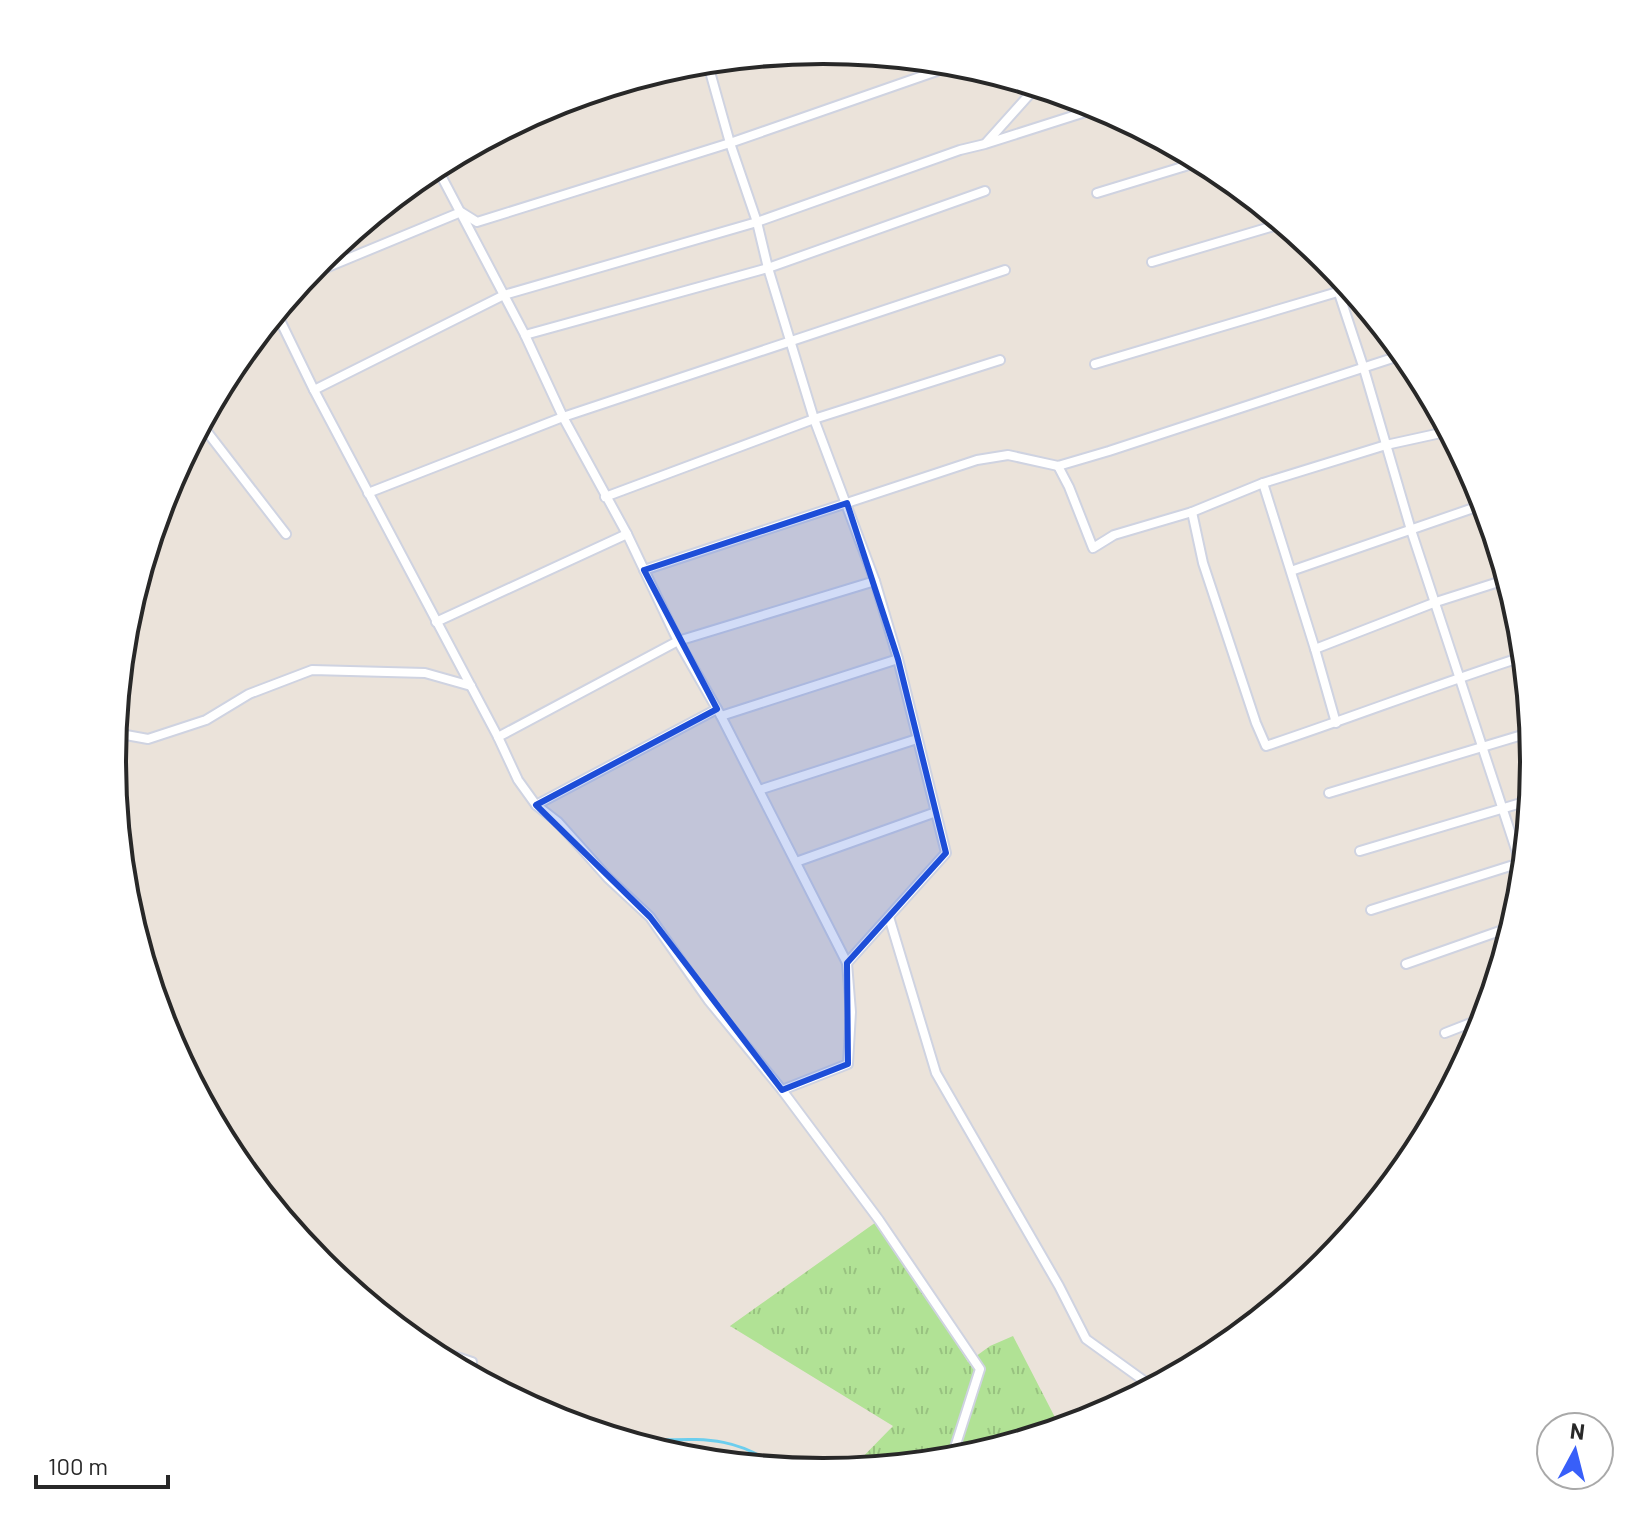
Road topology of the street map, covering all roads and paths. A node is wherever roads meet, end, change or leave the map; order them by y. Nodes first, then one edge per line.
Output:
1 (710, 73) edge
2 (932, 73) edge
3 (1029, 95) edge
4 (1081, 113) edge
5 (730, 143) junction
6 (985, 144) junction
7 (1186, 166) edge
8 (442, 178) edge
9 (985, 191) dead end
10 (1097, 193) dead end
11 (461, 212) junction
12 (757, 222) junction
13 (1271, 227) edge
14 (1152, 262) dead end
15 (334, 265) edge
16 (768, 268) junction
17 (1005, 270) dead end
18 (1339, 292) joint
19 (504, 295) junction
20 (281, 323) edge
21 (525, 335) junction
22 (790, 340) junction
23 (1392, 359) edge
24 (1000, 360) dead end
25 (1095, 364) dead end
26 (1364, 369) junction
27 (314, 390) junction
28 (563, 417) junction
29 (814, 419) junction
30 (208, 433) edge
31 (1439, 433) edge
32 (1386, 445) junction
33 (1058, 466) junction
34 (1263, 483) junction
35 (368, 493) junction
36 (605, 497) junction
37 (847, 503) junction
38 (1473, 508) edge
39 (1192, 512) junction
40 (1411, 530) junction
41 (286, 534) dead end
42 (627, 534) junction
43 (644, 570) junction
44 (1291, 571) junction
45 (875, 581) junction
46 (1497, 582) edge
47 (1436, 602) junction
48 (436, 622) junction
49 (678, 641) junction
50 (1315, 649) junction
51 (898, 659) junction
52 (1513, 660) edge
53 (1460, 676) junction
54 (471, 686) junction
55 (719, 713) junction
56 (1336, 723) junction
57 (127, 735) edge
58 (1520, 736) edge
59 (498, 737) junction
60 (917, 739) junction
61 (1484, 748) junction
62 (759, 790) junction
63 (1329, 793) dead end
64 (1520, 803) edge
65 (536, 805) junction
66 (1503, 808) junction
67 (936, 812) junction
68 (1516, 843) edge
69 (1360, 851) dead end
70 (796, 862) junction
71 (1513, 865) edge
72 (1371, 910) dead end
73 (889, 917) junction
74 (1500, 931) edge
75 (847, 963) junction
76 (1406, 964) dead end
77 (1470, 1023) edge
78 (1445, 1033) dead end
79 (782, 1090) junction
80 (1144, 1381) edge
81 (955, 1447) edge

1 - 5 street
2 - 5 street
3 - 6 street
4 - 6 street
5 - 11 street
5 - 12 street
6 - 12 street
7 - 10 street
8 - 11 street
9 - 16 street
11 - 15 street
11 - 19 street
12 - 16 street
12 - 19 street
13 - 14 street
16 - 21 street
16 - 22 street
17 - 22 street
18 - 25 street
18 - 26 street
19 - 21 street
19 - 27 street
20 - 27 street
21 - 28 street
22 - 28 street
22 - 29 street
23 - 26 street
24 - 29 street
26 - 32 street
26 - 33 street
27 - 35 street
28 - 35 street
28 - 36 street
29 - 36 street
29 - 37 street
30 - 41 street
31 - 32 street
32 - 34 street
32 - 40 street
33 - 37 street
33 - 39 street
34 - 39 street
34 - 44 street
35 - 48 street
36 - 42 street
37 - 43 street
37 - 45 street
38 - 40 street
39 - 56 street
40 - 44 street
40 - 47 street
42 - 43 street
42 - 48 street
43 - 49 street
44 - 50 street
45 - 49 street
45 - 51 street
46 - 47 street
47 - 50 street
47 - 53 street
48 - 54 street
49 - 55 street
49 - 59 street
50 - 56 street
51 - 55 street
51 - 60 street
52 - 53 street
53 - 56 street
53 - 61 street
54 - 57 street
54 - 59 street
55 - 62 street
55 - 65 street
58 - 61 street
59 - 65 street
60 - 62 street
60 - 67 street
61 - 63 street
61 - 66 street
62 - 70 street
64 - 66 street
65 - 79 street
66 - 68 street
66 - 69 street
67 - 70 street
67 - 73 street
70 - 75 street
71 - 72 street
73 - 75 street
73 - 80 street
74 - 76 street
75 - 79 street
77 - 78 street
79 - 81 street

